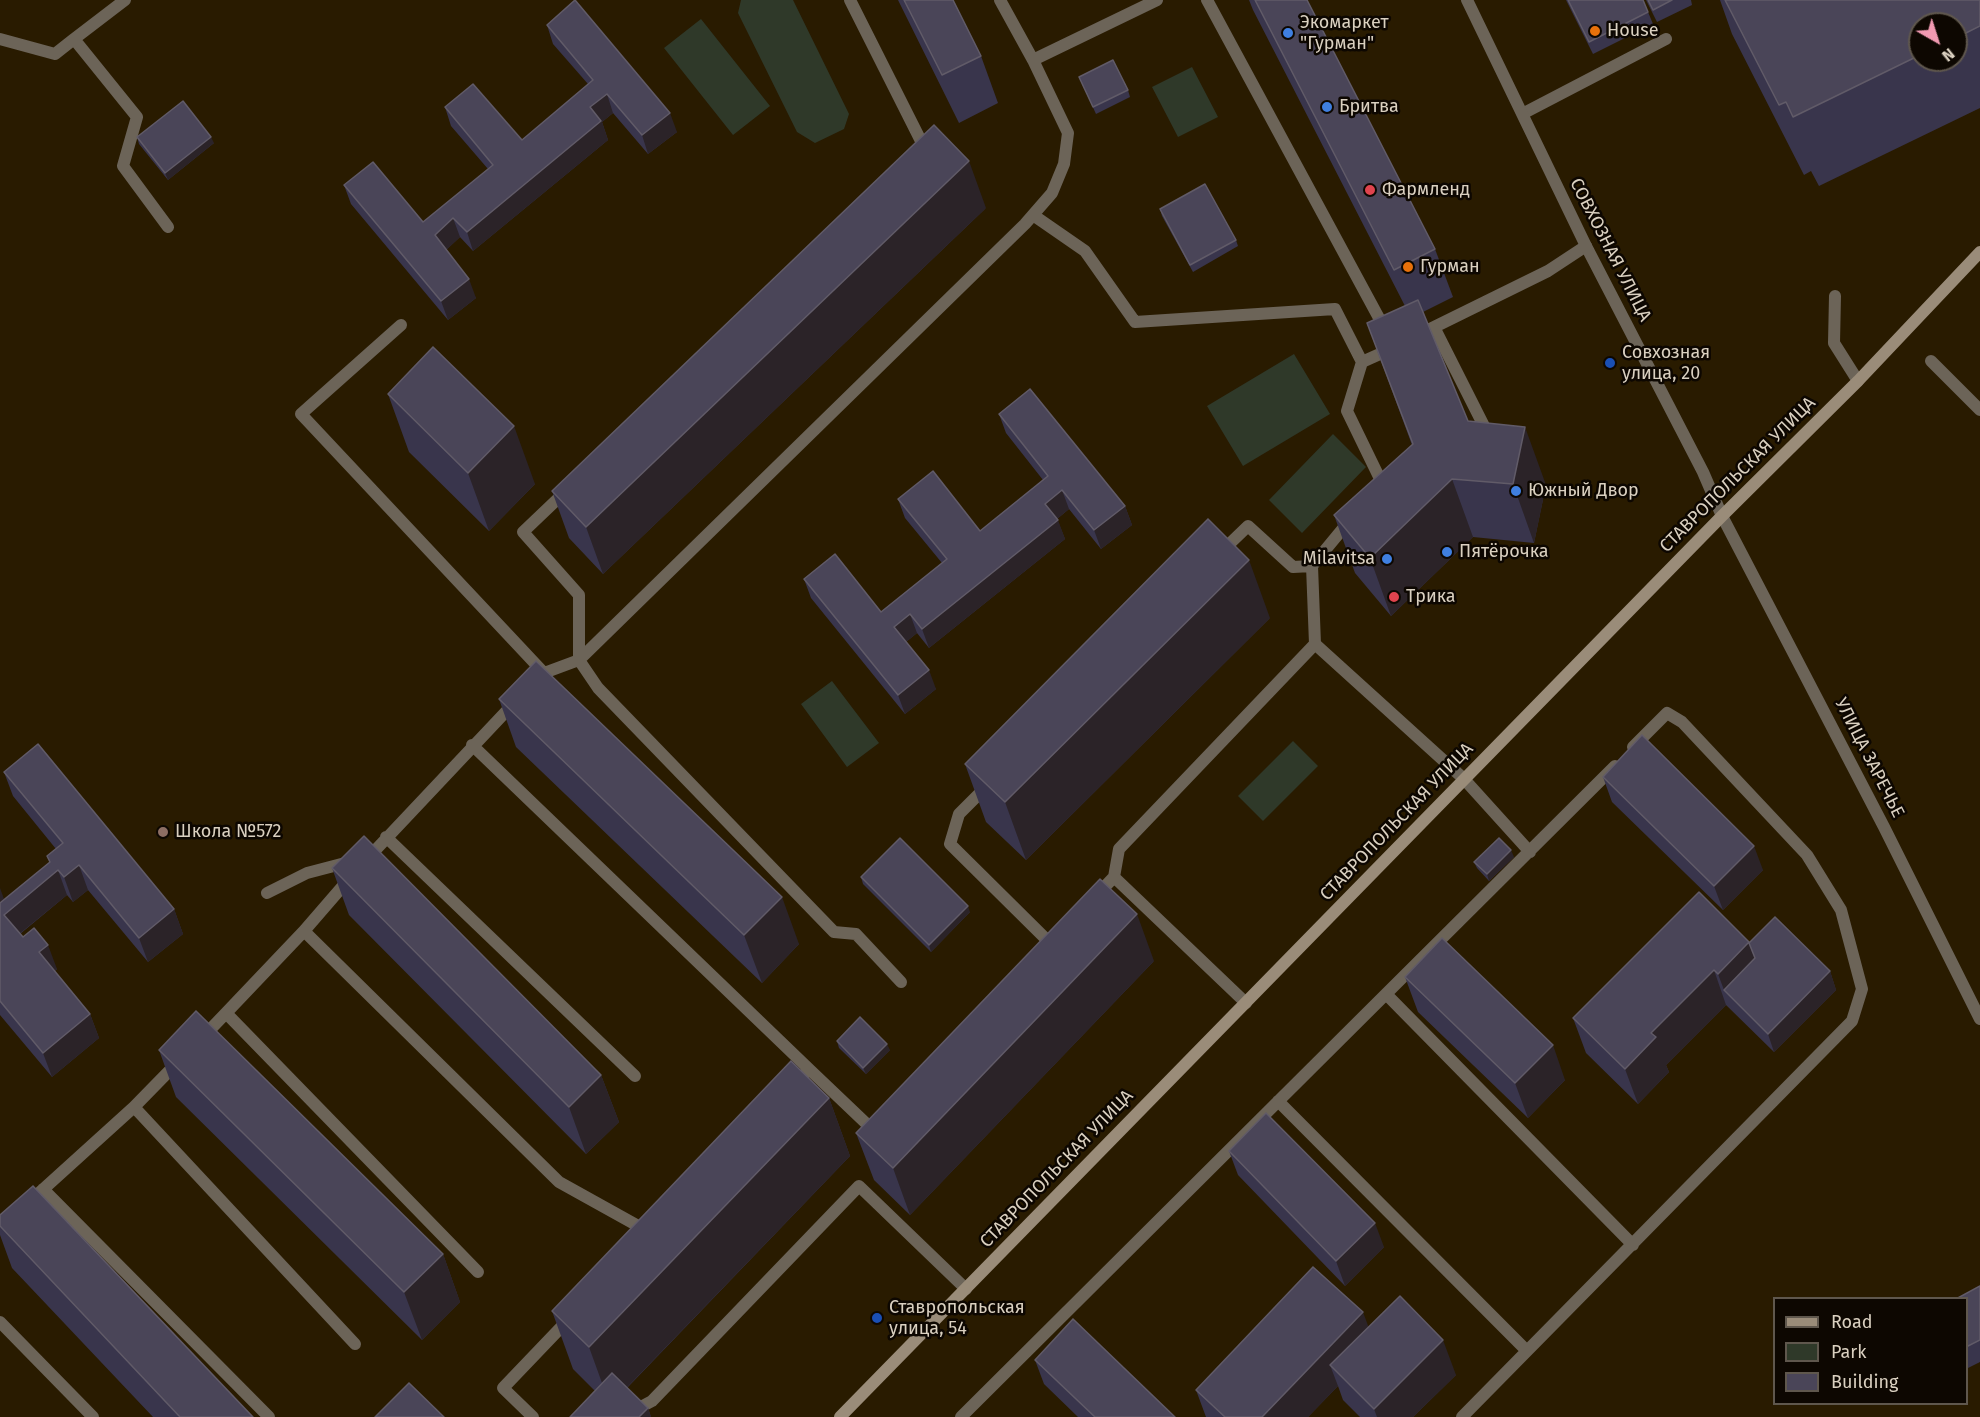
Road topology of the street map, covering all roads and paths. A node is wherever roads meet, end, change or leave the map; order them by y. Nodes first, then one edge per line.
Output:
1 (125, 0) edge
2 (850, 0) edge
3 (1000, 0) edge
4 (1157, 0) edge
5 (1207, 0) edge
6 (1467, 0) edge
7 (0, 39) edge
8 (74, 39) junction
9 (1666, 39) dead end
10 (1033, 60) junction
11 (1524, 113) junction
12 (906, 161) edge
13 (1033, 215) junction
14 (168, 227) dead end
15 (1586, 246) junction
16 (1980, 252) edge
17 (1835, 296) dead end
18 (401, 325) dead end
19 (1434, 327) junction
20 (1395, 347) junction
21 (1931, 361) dead end
22 (1362, 362) junction
23 (1858, 381) junction
24 (1980, 410) edge
25 (1496, 450) edge
26 (574, 483) edge
27 (1722, 516) junction
28 (1215, 559) edge
29 (1312, 566) junction
30 (1315, 644) junction
31 (579, 660) junction
32 (544, 673) junction
33 (472, 745) junction
34 (1000, 773) edge
35 (1464, 780) junction
36 (386, 837) junction
37 (1530, 852) junction
38 (368, 857) junction
39 (1114, 877) junction
40 (267, 893) dead end
41 (1090, 902) edge
42 (304, 930) junction
43 (1050, 943) edge
44 (902, 982) dead end
45 (1386, 994) junction
46 (1246, 1003) junction
47 (226, 1013) junction
48 (1980, 1019) edge
49 (809, 1069) junction
50 (635, 1076) dead end
51 (786, 1093) edge
52 (1278, 1101) junction
53 (134, 1107) junction
54 (888, 1112) edge
55 (43, 1189) junction
56 (17, 1212) edge
57 (651, 1233) edge
58 (1633, 1245) junction
59 (478, 1272) dead end
60 (966, 1289) junction
61 (577, 1311) edge
62 (0, 1322) edge
63 (355, 1344) dead end
64 (1527, 1351) junction
65 (93, 1417) edge
66 (269, 1417) edge
67 (533, 1417) edge
68 (621, 1417) edge
69 (840, 1417) edge
70 (961, 1417) edge
71 (1462, 1417) edge

1 - 8 street
2 - 12 street
3 - 10 street
4 - 10 street
5 - 20 street
6 - 11 street, СОВХОЗНАЯ УЛИЦА
7 - 8 street
8 - 14 street
9 - 11 street
10 - 13 street
11 - 15 street, СОВХОЗНАЯ УЛИЦА
13 - 22 street
13 - 31 street
15 - 19 street
15 - 27 street, СОВХОЗНАЯ УЛИЦА
16 - 23 main road, СТАВРОПОЛЬСКАЯ УЛИЦА
17 - 23 street
18 - 32 street
19 - 20 street
19 - 25 street
20 - 22 street
21 - 24 street
22 - 29 street
23 - 27 main road, СТАВРОПОЛЬСКАЯ УЛИЦА
26 - 31 street
27 - 35 main road, СТАВРОПОЛЬСКАЯ УЛИЦА
27 - 48 street, УЛИЦА ЗАРЕЧЬЕ
28 - 29 street
29 - 30 street
30 - 35 street
30 - 39 street
31 - 32 street
31 - 44 street
32 - 33 street
33 - 36 street
33 - 49 street
34 - 43 street
35 - 37 street
35 - 46 main road, СТАВРОПОЛЬСКАЯ УЛИЦА
36 - 38 street
36 - 50 street
37 - 45 street
37 - 58 street
38 - 40 street
38 - 42 street
39 - 41 street
39 - 46 street
42 - 47 street
42 - 57 street
45 - 52 street
45 - 58 street
46 - 60 main road, СТАВРОПОЛЬСКАЯ УЛИЦА
47 - 53 street
47 - 59 street
49 - 51 street
49 - 54 street
52 - 64 street
52 - 70 street
53 - 55 street
53 - 63 street
55 - 56 street
55 - 66 street
58 - 64 street
60 - 68 street
60 - 69 main road, СТАВРОПОЛЬСКАЯ УЛИЦА
61 - 67 street
62 - 65 street
64 - 71 street

